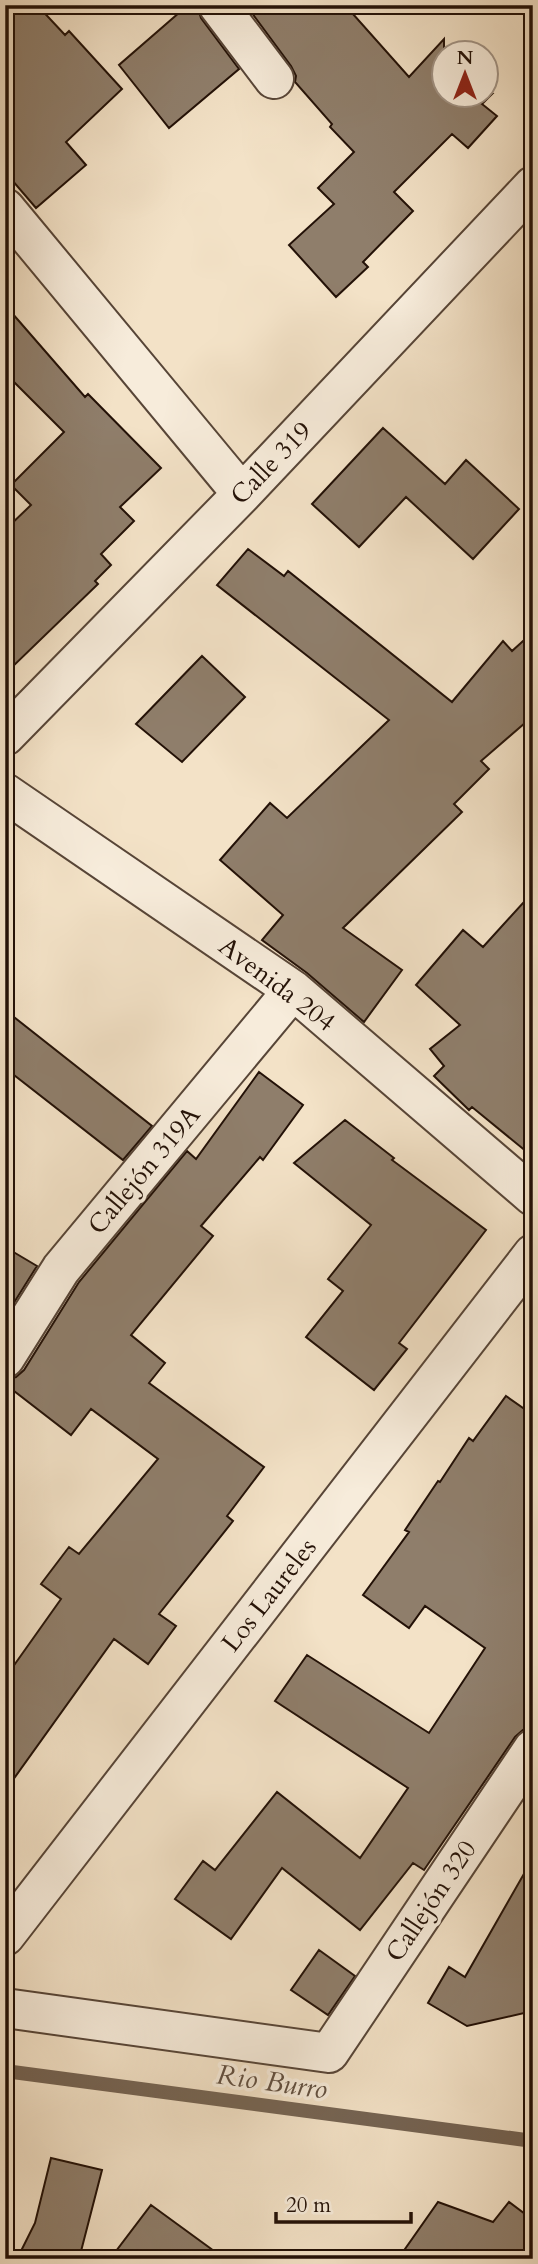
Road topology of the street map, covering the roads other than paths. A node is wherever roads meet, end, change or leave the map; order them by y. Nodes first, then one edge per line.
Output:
1 (218, 5) edge
2 (274, 79) dead end
3 (533, 186) edge
4 (5, 208) edge
5 (242, 494) junction
6 (5, 736) edge
7 (5, 793) edge
8 (293, 990) junction
9 (533, 1196) edge
10 (533, 1254) edge
11 (5, 1358) edge
12 (533, 1749) edge
13 (5, 1936) edge
14 (5, 2008) edge

1 - 2 street
3 - 5 street, Calle 319
4 - 5 street
5 - 6 street, Calle 319
7 - 8 street, Avenida 204
8 - 9 street, Avenida 204
8 - 11 street, Callejón 319A
10 - 13 street, Los Laureles
12 - 14 street, Callejón 320

